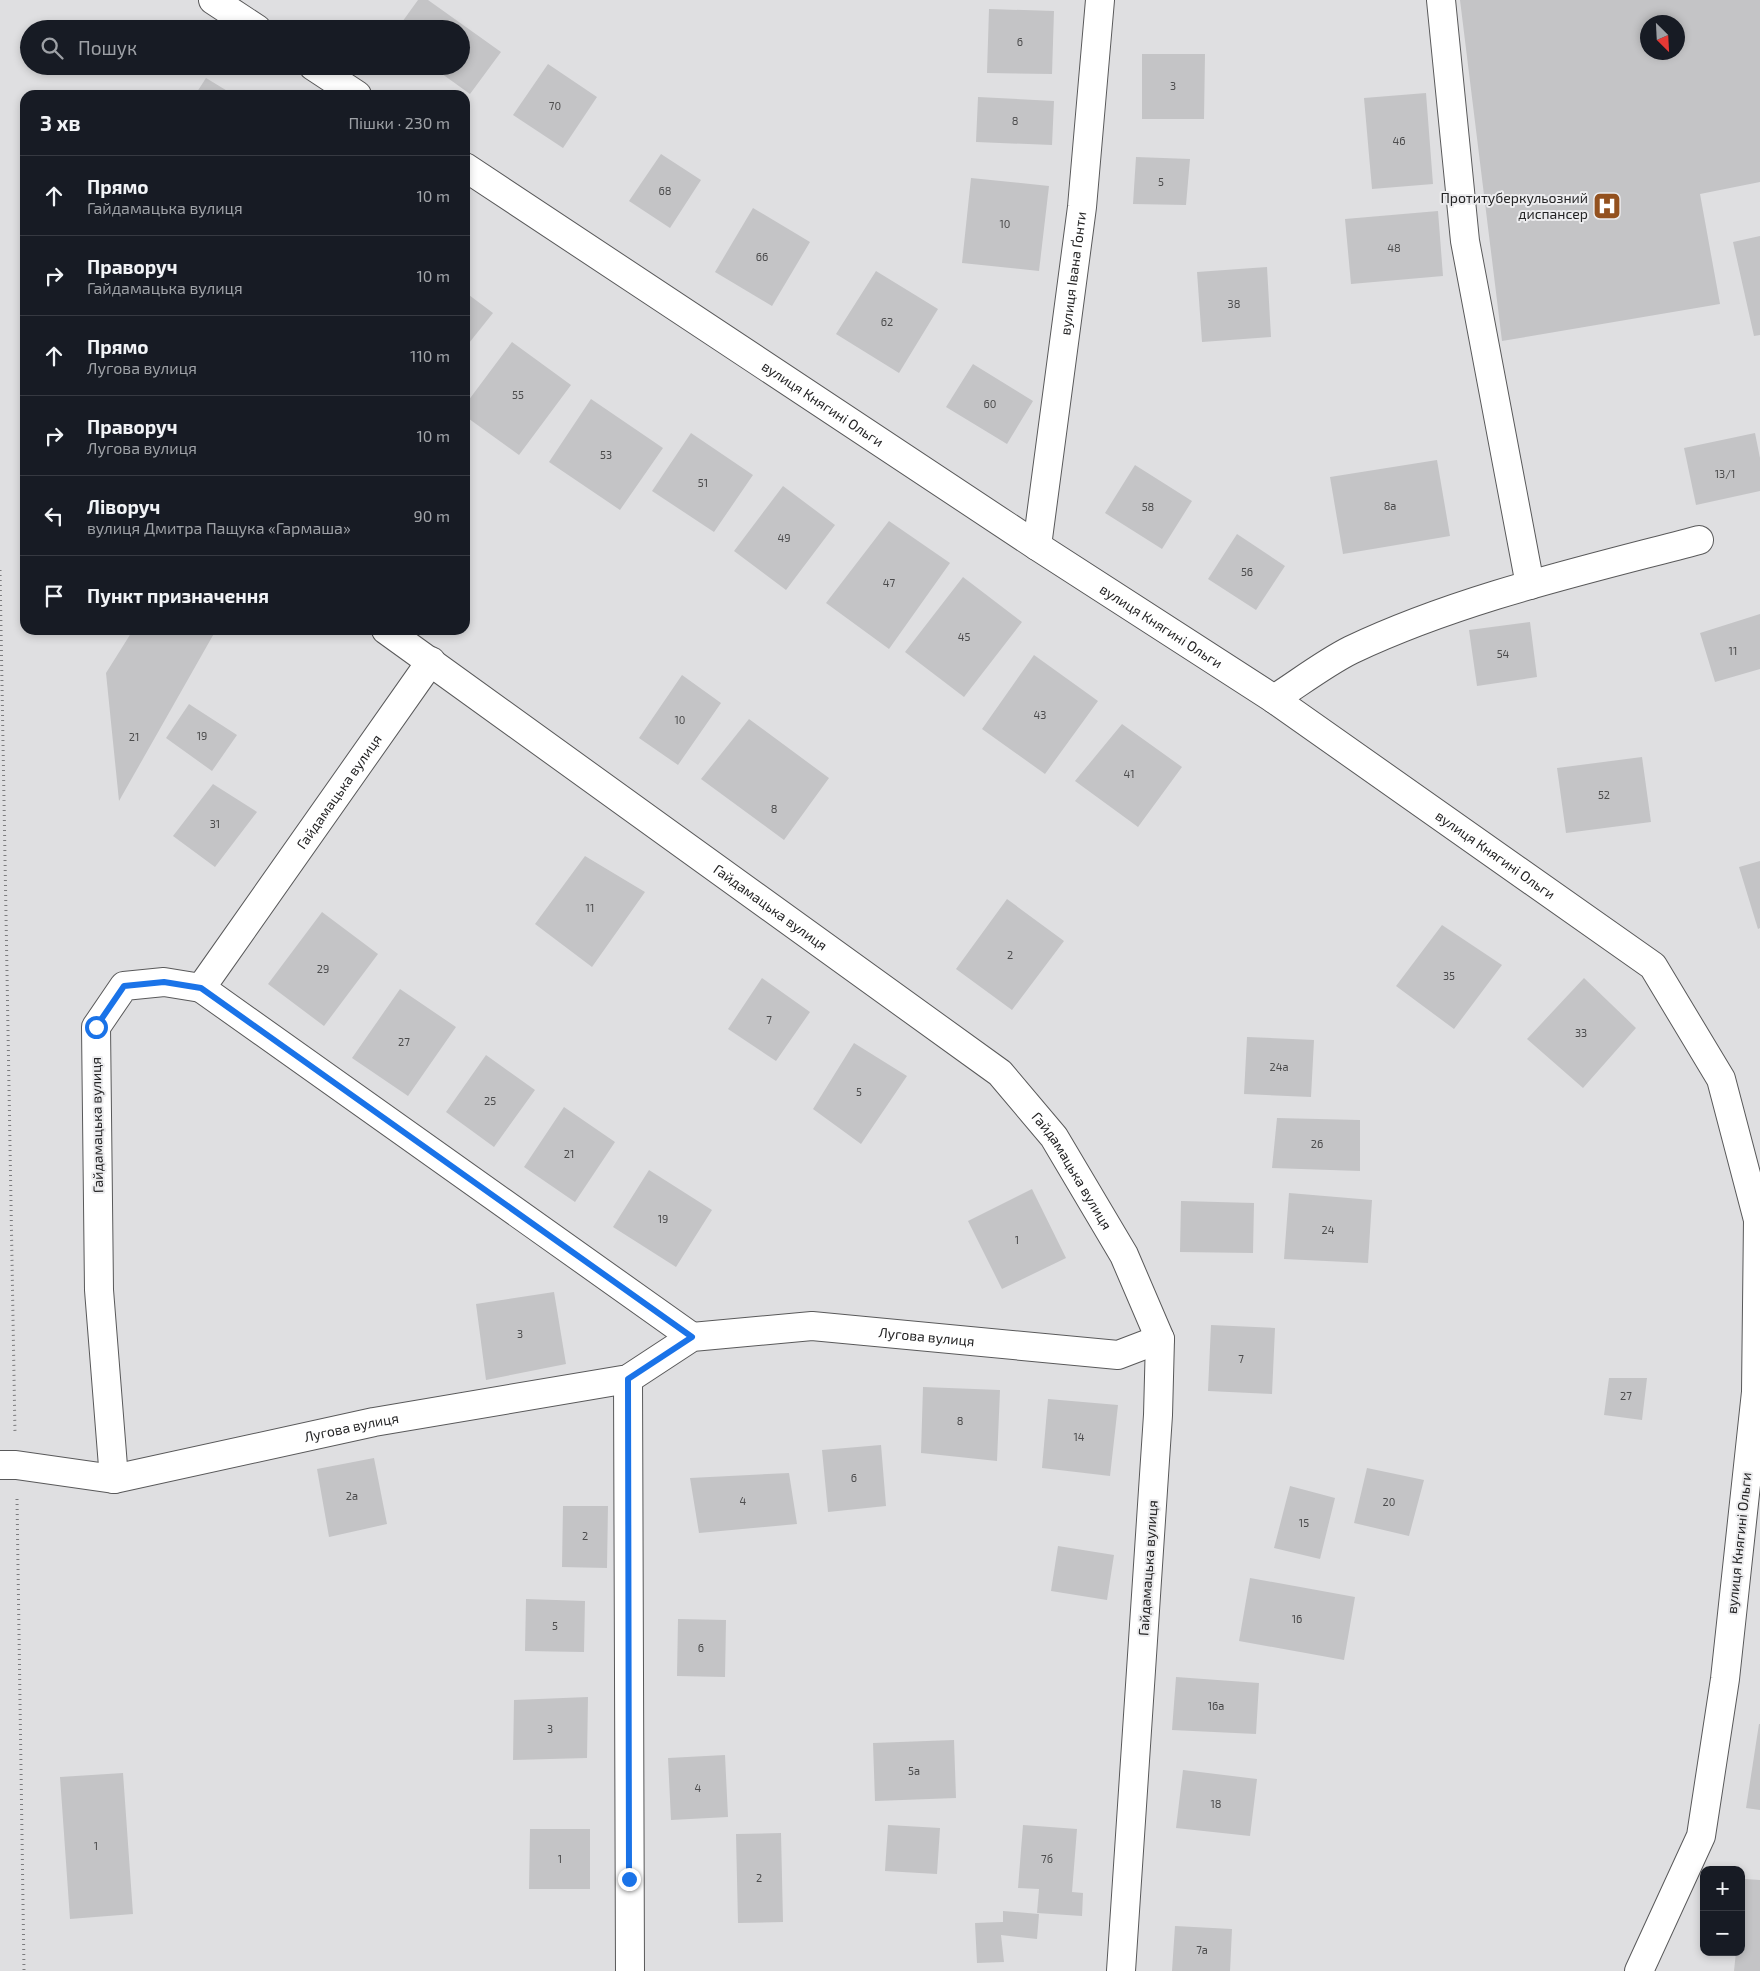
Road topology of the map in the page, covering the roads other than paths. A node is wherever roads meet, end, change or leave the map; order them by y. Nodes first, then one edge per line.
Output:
1 (213, 0) edge
2 (1100, 0) edge
3 (1441, 0) edge
4 (243, 20) edge
5 (327, 75) edge
6 (349, 90) edge
7 (470, 170) edge
8 (1699, 540) dead end
9 (1037, 546) junction
10 (1530, 585) junction
11 (393, 635) edge
12 (431, 661) junction
13 (1274, 698) junction
14 (201, 988) junction
15 (692, 1337) junction
16 (1160, 1339) junction
17 (628, 1379) junction
18 (1758, 1392) edge
19 (8, 1465) edge
20 (114, 1478) junction
21 (630, 1971) edge
22 (1121, 1971) edge
23 (1639, 1971) edge

1 - 4 street
2 - 9 street, вулиця Івана Ґонти
3 - 10 street
5 - 6 street
7 - 9 street, вулиця Княгині Ольги
8 - 10 street
9 - 13 street, вулиця Княгині Ольги
10 - 13 street
11 - 12 street, Гайдамацька вулиця
12 - 14 street, Гайдамацька вулиця
12 - 16 street, Гайдамацька вулиця
13 - 18 street, вулиця Княгині Ольги
14 - 15 street
14 - 20 street, Гайдамацька вулиця
15 - 16 street, Лугова вулиця
15 - 17 street, Лугова вулиця
16 - 22 street, Гайдамацька вулиця
17 - 20 street, Лугова вулиця
17 - 21 street
18 - 23 street, вулиця Княгині Ольги
19 - 20 street, Лугова вулиця

